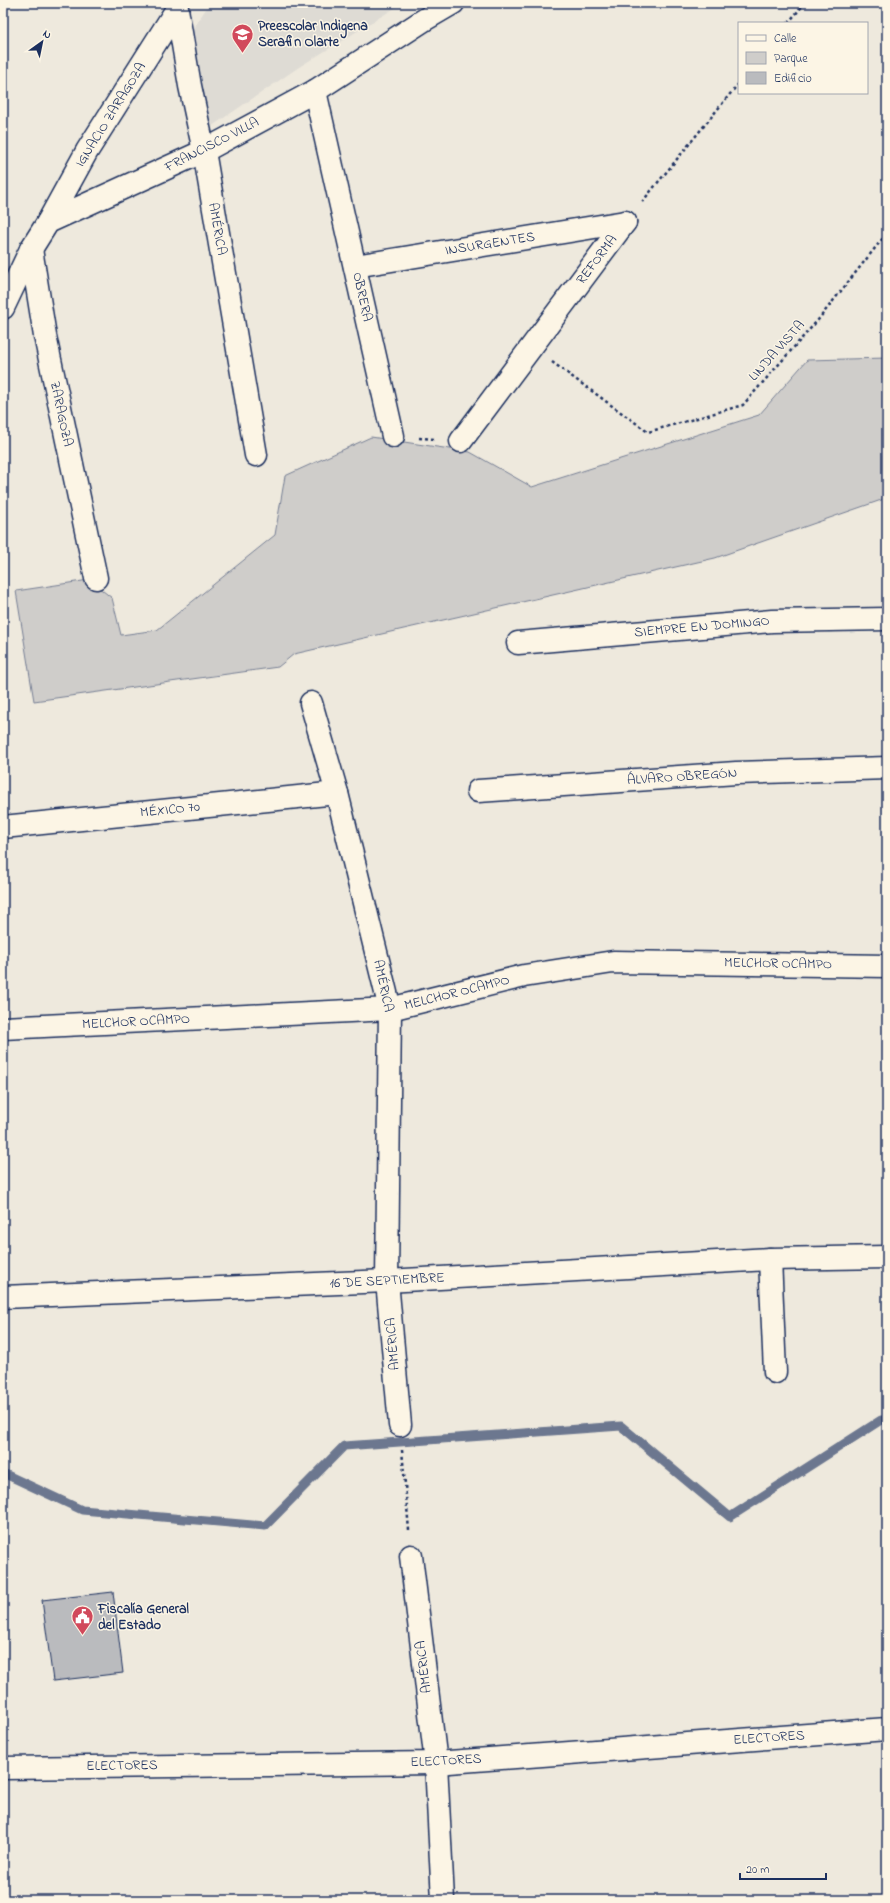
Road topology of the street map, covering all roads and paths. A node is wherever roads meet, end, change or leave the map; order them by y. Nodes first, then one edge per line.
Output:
1 (453, 3) edge
2 (805, 3) edge
3 (176, 6) edge
4 (789, 22) edge
5 (738, 84) edge
6 (315, 92) junction
7 (204, 151) junction
8 (48, 222) junction
9 (625, 222) junction
10 (887, 233) edge
11 (31, 250) junction
12 (355, 266) junction
13 (3, 308) edge
14 (531, 346) junction
15 (393, 436) joint
16 (461, 441) joint
17 (256, 455) dead end
18 (96, 578) dead end
19 (887, 620) edge
20 (518, 643) dead end
21 (311, 703) dead end
22 (887, 768) edge
23 (478, 791) dead end
24 (337, 793) junction
25 (3, 827) edge
26 (887, 966) edge
27 (390, 1010) junction
28 (3, 1028) edge
29 (887, 1257) edge
30 (770, 1259) junction
31 (387, 1281) junction
32 (3, 1296) edge
33 (775, 1372) dead end
34 (400, 1425) joint
35 (411, 1556) joint
36 (887, 1729) edge
37 (436, 1763) junction
38 (3, 1768) edge
39 (443, 1900) edge

1 - 6 street, FRANCISCO VILLA
2 - 4 path
3 - 7 street, AMÉRICA
3 - 8 street, IGNACIO ZARAGOZA
5 - 9 path, REFORMA
6 - 7 street, FRANCISCO VILLA
6 - 12 street, OBRERA
7 - 8 street, FRANCISCO VILLA
7 - 17 street, AMÉRICA
8 - 11 street
9 - 12 street, INSURGENTES
9 - 14 street, REFORMA
10 - 14 path, LINDA VISTA
11 - 13 street
11 - 18 street, ZARAGOZA
12 - 15 street, OBRERA
14 - 16 street, REFORMA
15 - 16 path
19 - 20 street, SIEMPRE EN DOMINGO
21 - 24 street, AMÉRICA
22 - 23 street, ÁLVARO OBREGÓN
24 - 25 street, MÉXICO 70
24 - 27 street, AMÉRICA
26 - 27 street, MELCHOR OCAMPO
27 - 28 street, MELCHOR OCAMPO
27 - 31 street, AMÉRICA
29 - 30 street, 16 DE SEPTIEMBRE
30 - 31 street, 16 DE SEPTIEMBRE
30 - 33 street
31 - 32 street, 16 DE SEPTIEMBRE
31 - 34 street, AMÉRICA
34 - 35 path
35 - 37 street, AMÉRICA
36 - 37 street, ELECTORES
37 - 38 street, ELECTORES
37 - 39 street, AMÉRICA

